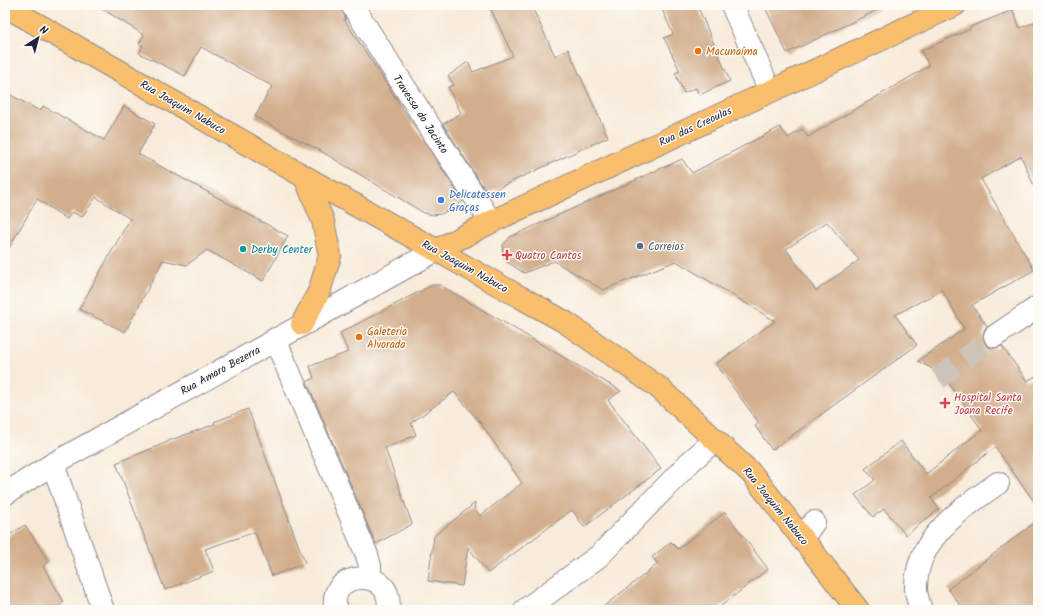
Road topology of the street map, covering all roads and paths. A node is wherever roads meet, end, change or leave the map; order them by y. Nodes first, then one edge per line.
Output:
1 (352, 5) edge
2 (732, 5) edge
3 (955, 5) edge
4 (5, 6) edge
5 (770, 91) junction
6 (305, 177) junction
7 (491, 222) junction
8 (437, 250) junction
9 (1038, 307) edge
10 (302, 324) junction
11 (995, 336) tunnel mouth
12 (276, 339) junction
13 (715, 440) junction
14 (53, 464) junction
15 (998, 483) dead end
16 (5, 494) edge
17 (370, 578) junction
18 (103, 610) edge
19 (336, 610) edge
20 (388, 610) edge
21 (525, 610) edge
22 (858, 610) edge
23 (921, 610) edge

1 - 7 street, Travessa do Jacinto
2 - 5 street
3 - 5 main road, Rua das Creoulas
4 - 6 main road, Rua Joaquim Nabuco
5 - 7 main road, Rua das Creoulas
6 - 8 main road, Rua Joaquim Nabuco
6 - 10 main road
7 - 8 main road, Rua das Creoulas
8 - 10 street, Rua Amaro Bezerra
8 - 13 main road, Rua Joaquim Nabuco
9 - 11 street
10 - 12 street, Rua Amaro Bezerra
12 - 14 street, Rua Amaro Bezerra
12 - 17 street
13 - 21 street
13 - 22 main road, Rua Joaquim Nabuco
14 - 16 street, Rua Amaro Bezerra
14 - 18 street
15 - 23 street
17 - 19 street
17 - 20 street

